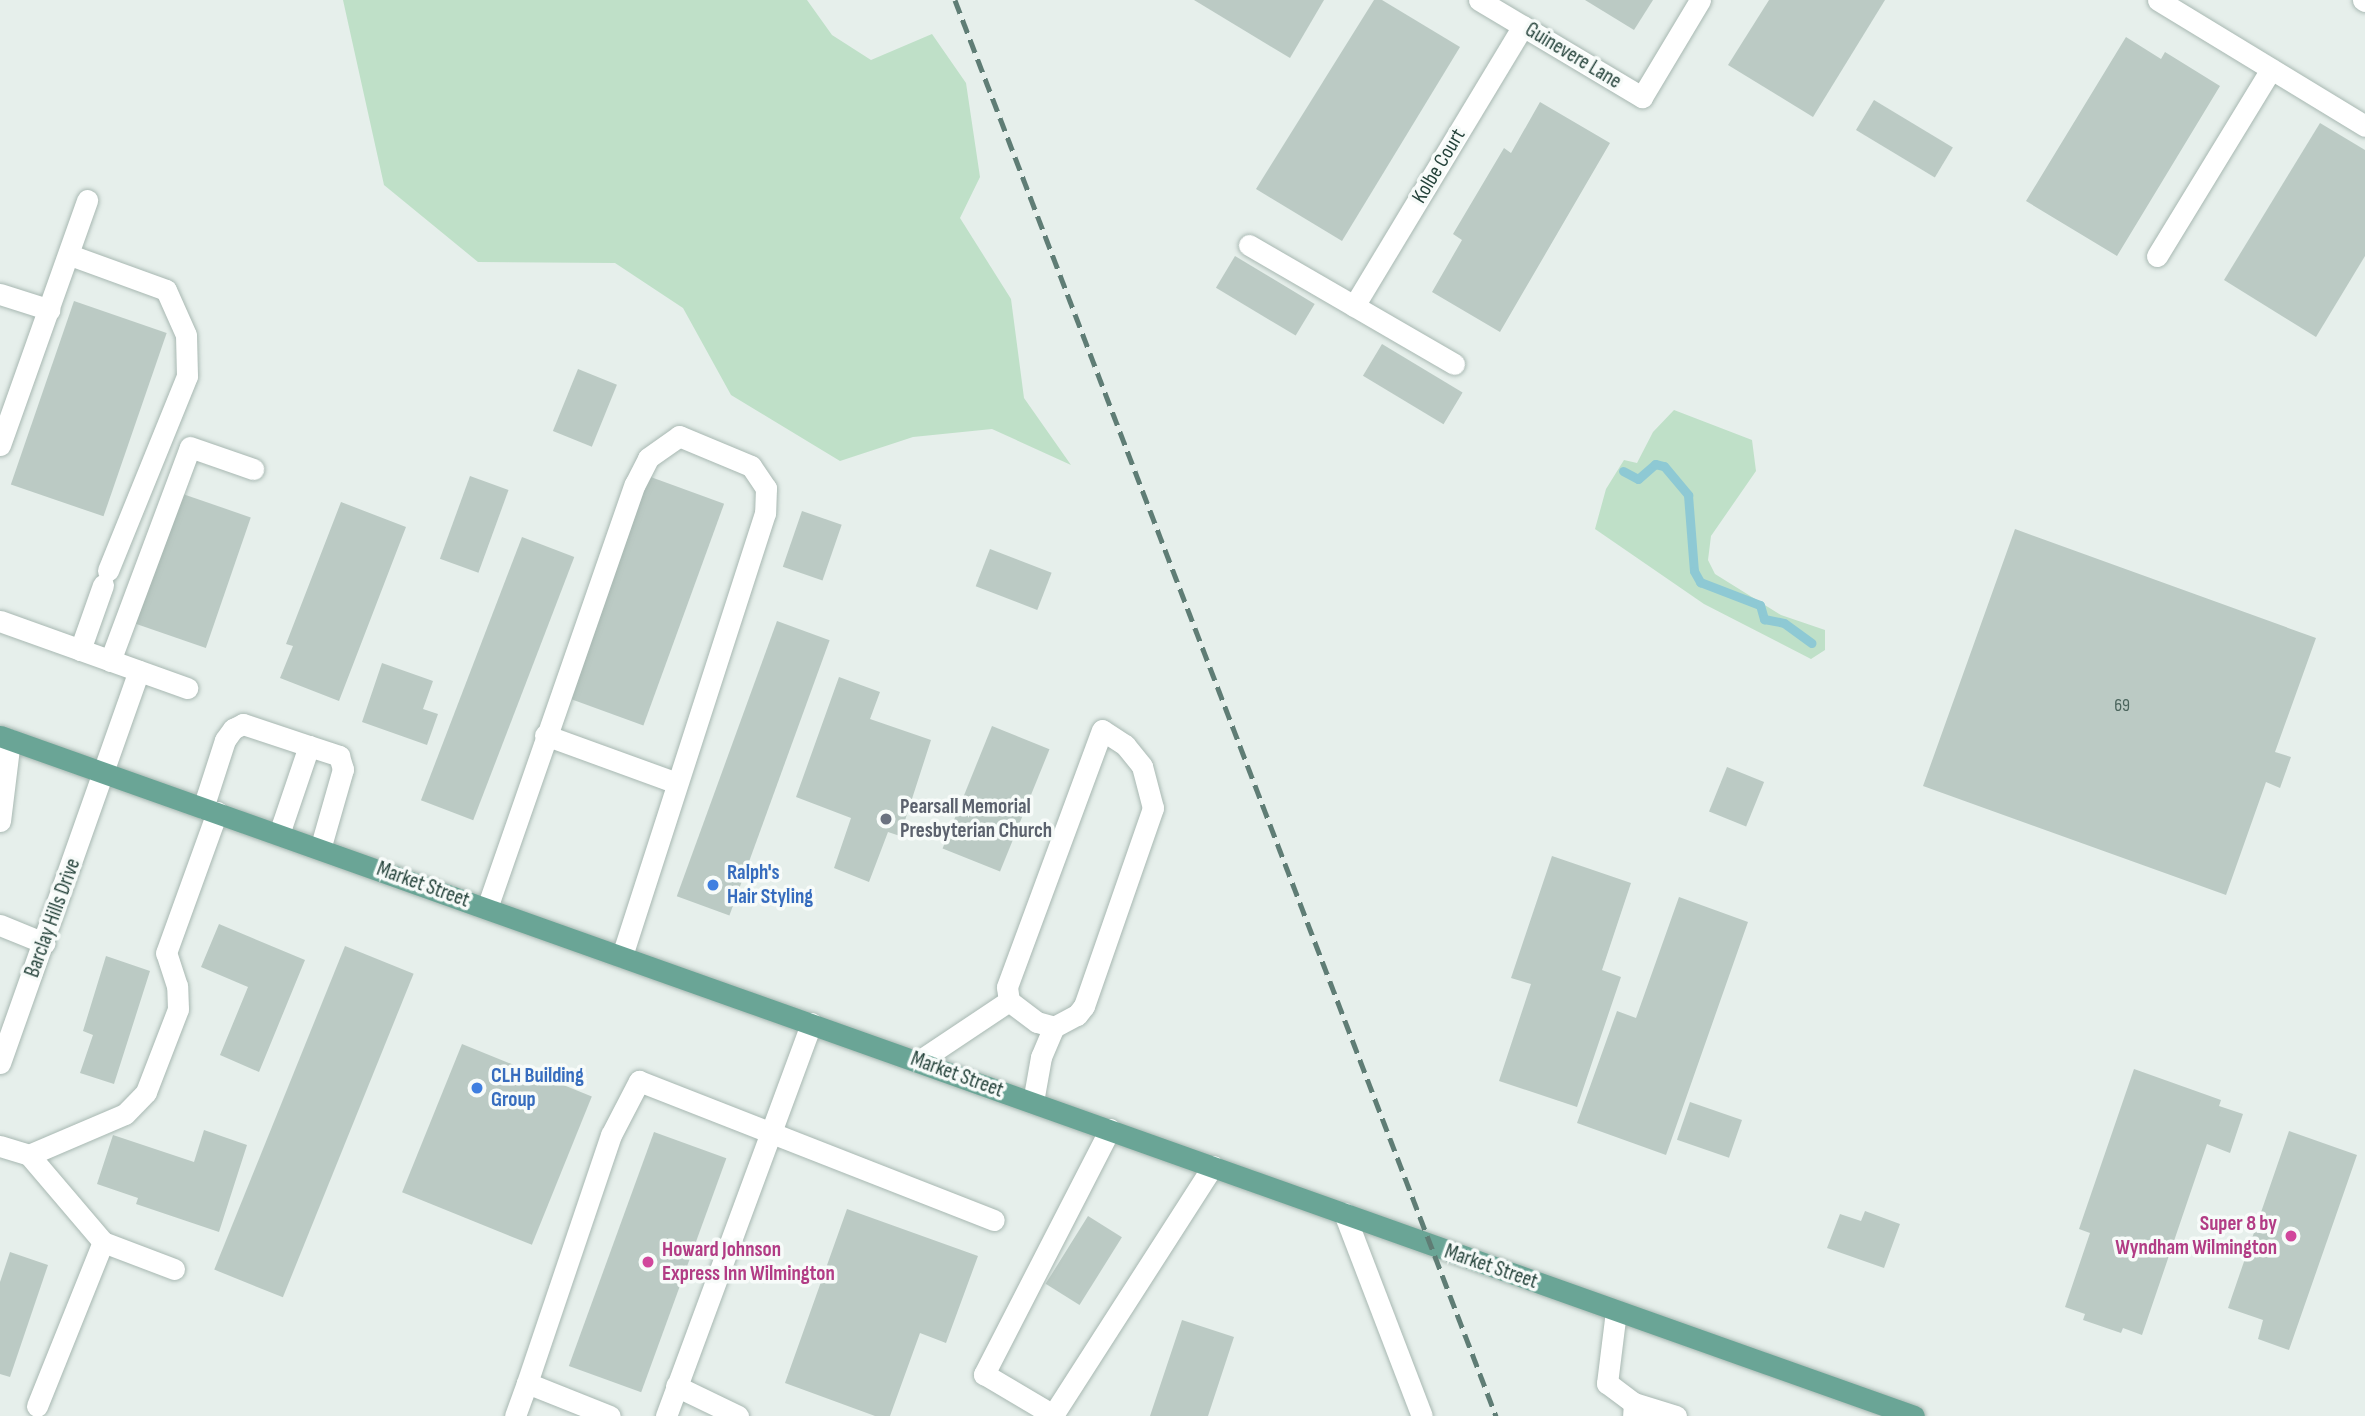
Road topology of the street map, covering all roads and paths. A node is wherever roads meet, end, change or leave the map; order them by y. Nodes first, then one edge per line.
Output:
1 (1479, 0) edge
2 (1700, 0) edge
3 (2158, 0) edge
4 (1523, 26) junction
5 (2271, 68) junction
6 (2365, 126) edge
7 (87, 200) dead end
8 (1249, 245) dead end
9 (70, 256) junction
10 (2157, 256) dead end
11 (0, 293) edge
12 (1354, 306) junction
13 (50, 310) junction
14 (1454, 364) dead end
15 (162, 437) junction
16 (0, 445) edge
17 (190, 447) junction
18 (253, 469) dead end
19 (0, 621) edge
20 (80, 650) junction
21 (110, 661) junction
22 (139, 671) junction
23 (187, 688) dead end
24 (545, 736) junction
25 (5, 738) edge
26 (310, 746) junction
27 (106, 773) junction
28 (677, 783) junction
29 (210, 810) junction
30 (1, 813) edge
31 (279, 834) junction
32 (320, 849) junction
33 (487, 908) junction
34 (0, 925) edge
35 (44, 943) junction
36 (622, 956) junction
37 (1009, 1001) junction
38 (811, 1023) junction
39 (1054, 1027) junction
40 (919, 1061) junction
41 (0, 1063) edge
42 (1033, 1102) junction
43 (1110, 1129) junction
44 (772, 1133) junction
45 (0, 1146) edge
46 (29, 1155) junction
47 (1213, 1166) junction
48 (1343, 1213) junction
49 (994, 1220) dead end
50 (103, 1242) junction
51 (174, 1269) dead end
52 (1616, 1311) junction
53 (527, 1383) junction
54 (676, 1386) junction
55 (37, 1406) dead end
56 (1633, 1409) edge
57 (1879, 1410) edge
58 (514, 1416) edge
59 (610, 1416) edge
60 (666, 1416) edge
61 (738, 1416) edge
62 (1422, 1416) edge
63 (1676, 1416) edge
64 (1914, 1416) edge

1 - 4 street, Guinevere Lane
2 - 4 street, Guinevere Lane
3 - 5 street
4 - 12 street, Kolbe Court
5 - 6 street
5 - 10 street
7 - 9 street
8 - 12 street
9 - 13 street
9 - 15 street
11 - 13 street
12 - 14 street
13 - 16 street
15 - 17 street
15 - 20 street
17 - 18 street
17 - 21 street
19 - 20 street
20 - 21 street
21 - 22 street
22 - 23 street
22 - 27 street, Barclay Hills Drive
24 - 28 street
24 - 28 street
24 - 33 street
25 - 27 main road, Market Street
25 - 30 street
26 - 29 street
26 - 31 street
26 - 32 street
27 - 29 main road, Market Street
27 - 35 street, Barclay Hills Drive
28 - 36 street
29 - 31 main road, Market Street
29 - 46 street
31 - 32 main road, Market Street
32 - 33 main road, Market Street
33 - 36 main road, Market Street
34 - 35 street
35 - 41 street, Barclay Hills Drive
36 - 38 main road, Market Street
37 - 39 street
37 - 39 street
37 - 40 street
38 - 40 main road, Market Street
38 - 44 street
39 - 42 street
40 - 42 main road, Market Street
42 - 43 main road, Market Street
43 - 47 main road, Market Street
43 - 47 street
44 - 49 street
44 - 53 street
44 - 54 street
45 - 46 street
46 - 50 street
47 - 48 main road, Market Street
48 - 52 main road, Market Street
48 - 62 street
50 - 51 street
50 - 55 street
52 - 56 street
52 - 57 main road, Market Street
53 - 58 street
53 - 59 street
54 - 60 street
54 - 61 street
56 - 63 street
57 - 64 main road, Market Street

